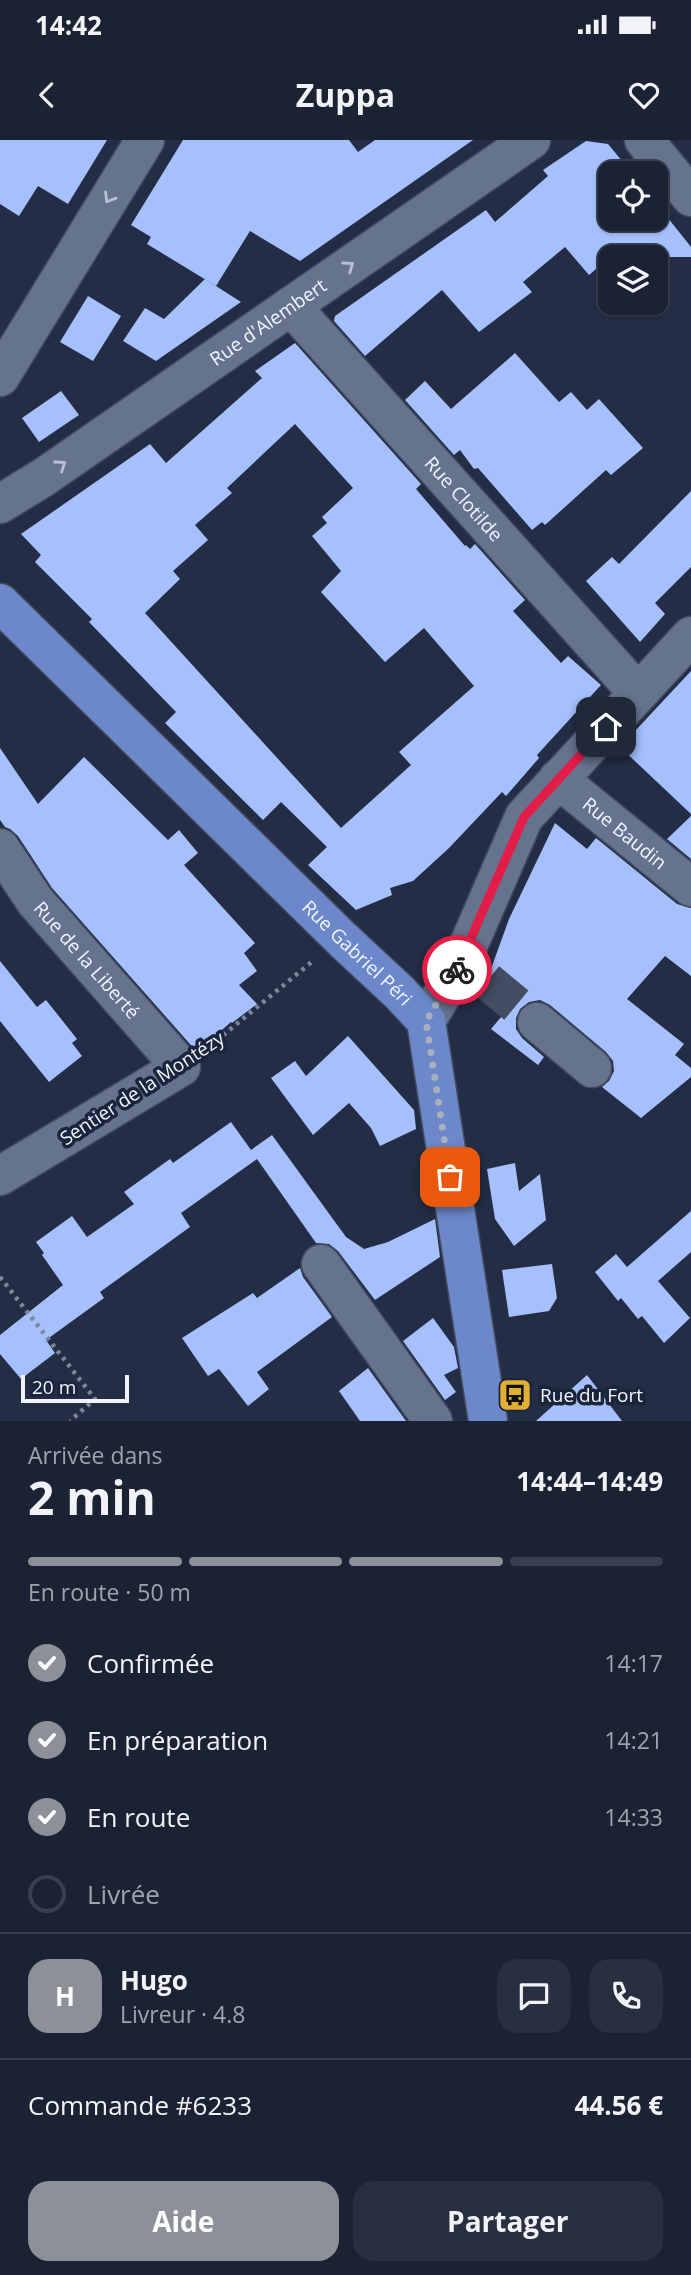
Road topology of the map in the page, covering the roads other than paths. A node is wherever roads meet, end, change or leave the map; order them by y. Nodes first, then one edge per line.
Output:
1 (145, 140) edge
2 (531, 140) edge
3 (644, 140) edge
4 (691, 197) edge
5 (291, 306) junction
6 (0, 377) edge
7 (2, 504) edge
8 (0, 603) edge
9 (688, 647) edge
10 (638, 693) junction
11 (558, 779) junction
12 (0, 848) edge
13 (691, 887) edge
14 (426, 1021) junction
15 (537, 1022) tunnel mouth
16 (181, 1067) joint
17 (593, 1068) dead end
18 (0, 1176) edge
19 (321, 1264) dead end
20 (433, 1421) edge
21 (488, 1421) edge

1 -> 6 street
5 -> 2 street, Rue d'Alembert
3 - 4 street
7 -> 5 street, Rue d'Alembert
5 - 10 street, Rue Clotilde
8 - 14 main road, Rue Gabriel Péri
9 - 10 street
10 - 11 street
11 - 13 street, Rue Baudin
11 - 14 street
12 - 16 street, Rue de la Liberté
14 - 21 main road, Rue Gabriel Péri
15 - 17 street
16 - 18 street, Sentier de la Montézy
19 - 20 street

